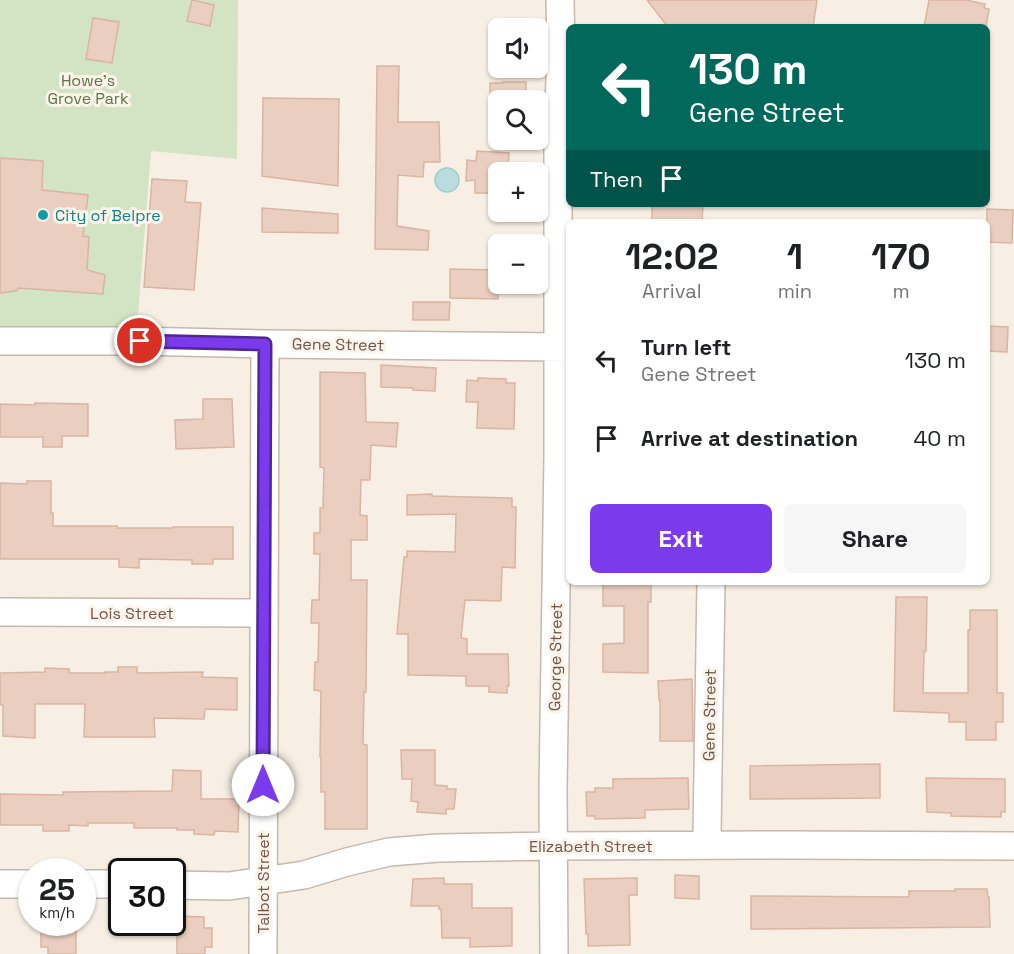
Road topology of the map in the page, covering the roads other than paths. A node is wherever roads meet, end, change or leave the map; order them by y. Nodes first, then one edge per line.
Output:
1 (560, 0) edge
2 (0, 341) edge
3 (265, 344) junction
4 (563, 347) edge
5 (711, 585) edge
6 (0, 612) edge
7 (264, 613) junction
8 (713, 845) junction
9 (554, 846) junction
10 (1014, 846) edge
11 (264, 881) junction
12 (0, 884) edge
13 (18, 884) edge
14 (186, 885) edge
15 (263, 954) edge
16 (554, 954) edge

1 - 4 street, George Street
2 - 3 street, Gene Street
3 - 4 street, Gene Street
3 - 7 street, Talbot Street
4 - 9 street, George Street
5 - 8 street, Gene Street
6 - 7 street, Lois Street
7 - 11 street, Talbot Street
8 - 9 street, Elizabeth Street
8 - 10 street, Elizabeth Street
9 - 11 street, Elizabeth Street
9 - 16 street, George Street
11 - 14 street, Elizabeth Street
11 - 15 street, Talbot Street
12 - 13 street

